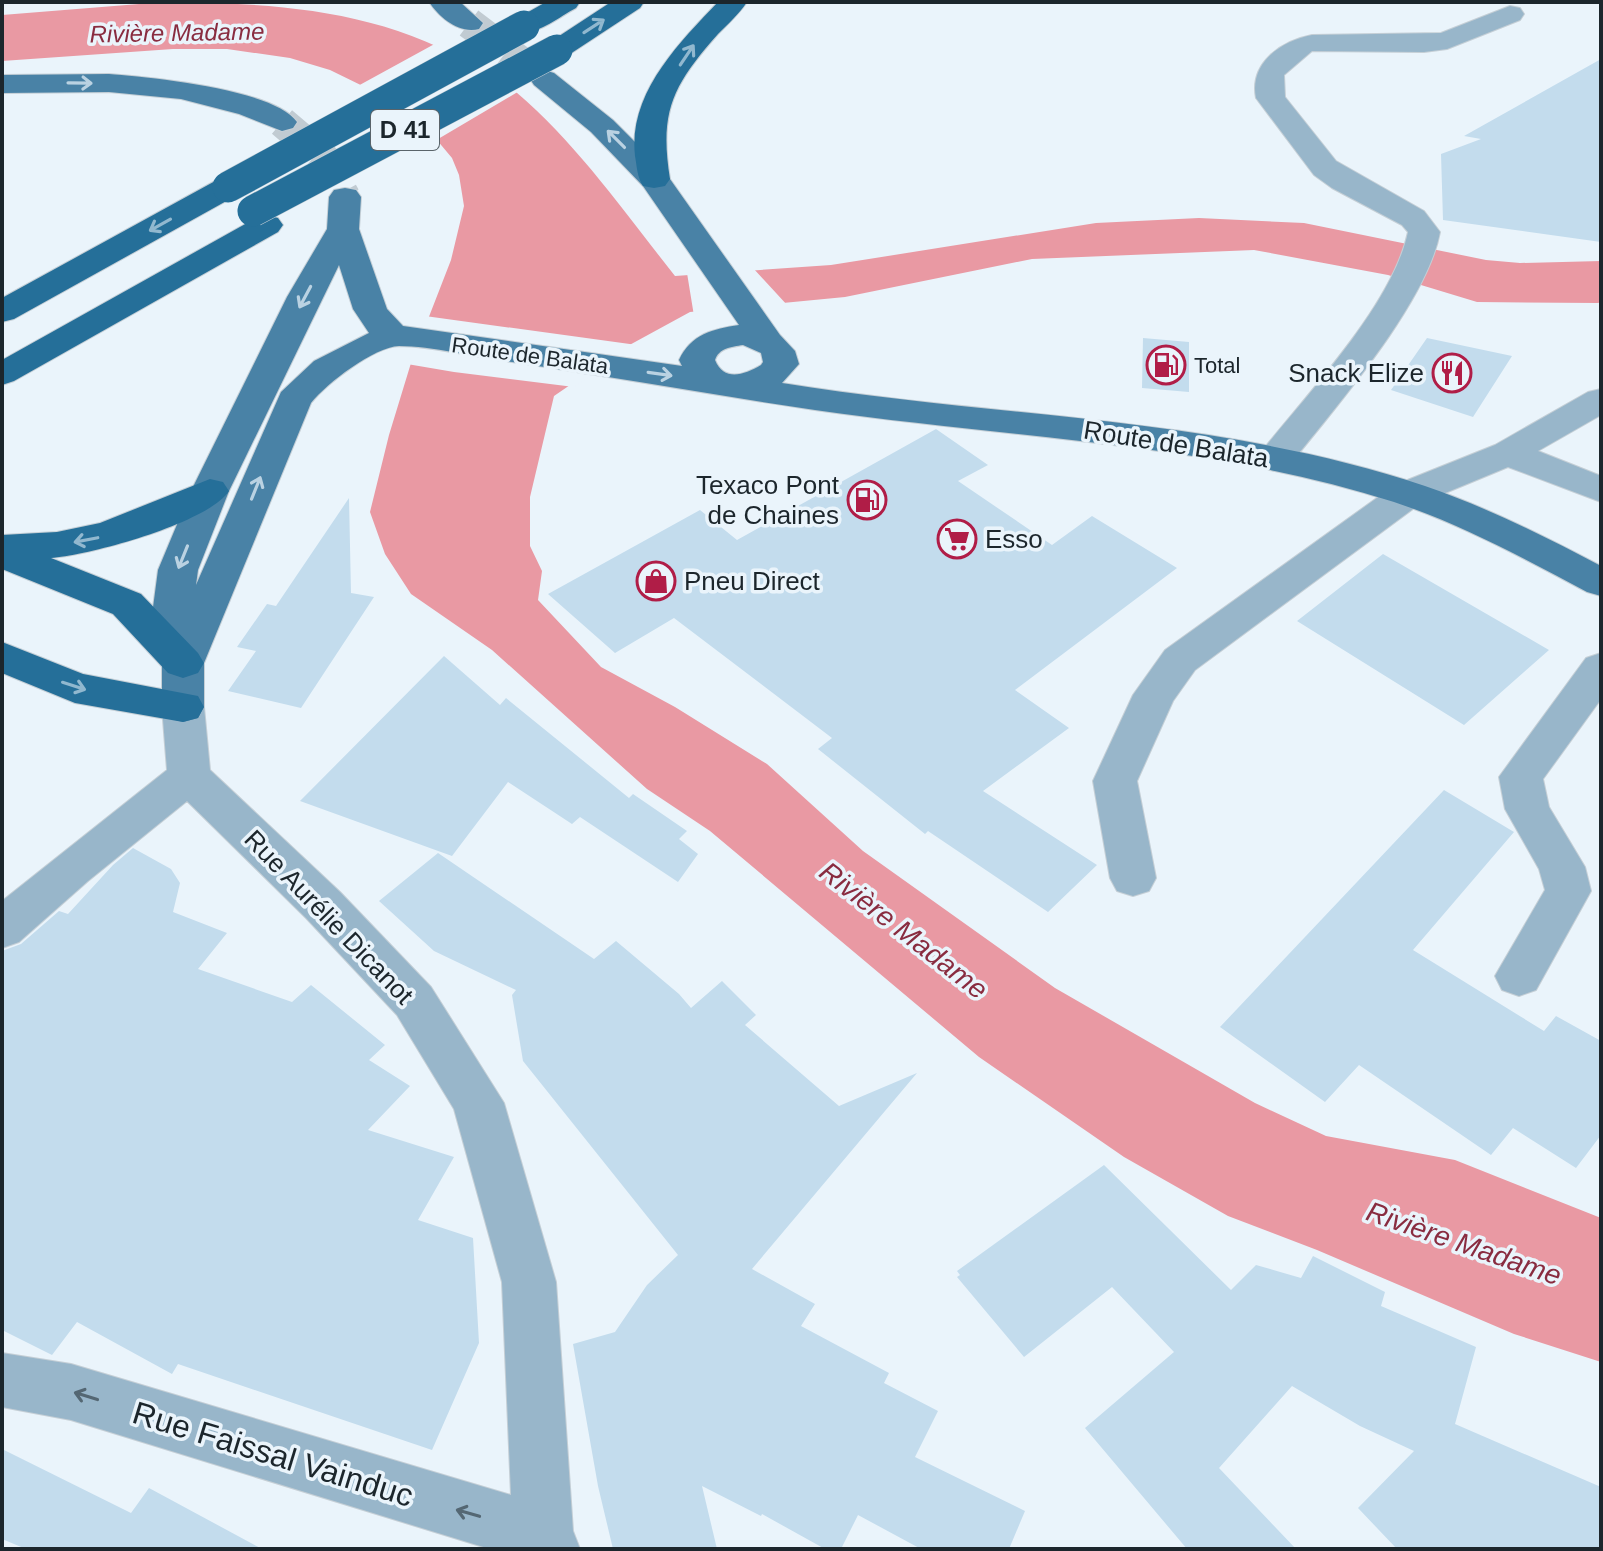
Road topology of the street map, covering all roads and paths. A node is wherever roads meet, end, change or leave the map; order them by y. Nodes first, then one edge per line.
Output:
1 (443, 2) edge
2 (566, 2) edge
3 (630, 2) edge
4 (733, 2) edge
5 (1510, 14) dead end
6 (523, 15) edge
7 (469, 23) tunnel mouth
8 (544, 79) tunnel mouth
9 (2, 84) edge
10 (282, 122) tunnel mouth
11 (654, 179) junction
12 (260, 218) junction
13 (2, 312) edge
14 (402, 336) junction
15 (774, 348) junction
16 (2, 350) edge
17 (2, 374) edge
18 (722, 383) junction
19 (1601, 400) edge
20 (930, 411) junction
21 (1508, 453) junction
22 (1275, 459) junction
23 (1601, 490) edge
24 (210, 491) junction
25 (1408, 494) junction
26 (2, 551) edge
27 (1601, 583) edge
28 (2, 656) edge
29 (1601, 668) edge
30 (183, 685) junction
31 (189, 776) junction
32 (1133, 878) dead end
33 (2, 929) edge
34 (1519, 976) dead end
35 (2, 1380) edge
36 (546, 1542) edge

1 - 7 main road
2 - 6 highway, D 41
12 -> 3 highway, bridge
11 -> 4 highway
5 - 22 street
6 -> 13 highway, D 41, bridge
11 -> 8 main road
9 -> 10 main road
11 - 15 main road
12 - 16 highway
12 - 17 highway
14 -> 18 main road, Route de Balata
14 -> 24 main road
30 -> 14 main road
15 - 18 main road
15 - 18 main road
15 - 20 main road
18 - 20 main road, Route de Balata
19 - 21 street
20 - 22 main road, Route de Balata
21 - 23 street
21 - 25 street
22 - 25 main road, Route de Balata
24 -> 26 highway
24 -> 30 main road
25 - 27 main road, Route de Balata
25 - 32 street
26 - 30 highway
28 -> 30 highway
29 - 34 street
30 - 31 street
31 - 33 street
31 - 36 street, Rue Aurélie Dicanot
36 -> 35 street, Rue Faissal Vainduc

